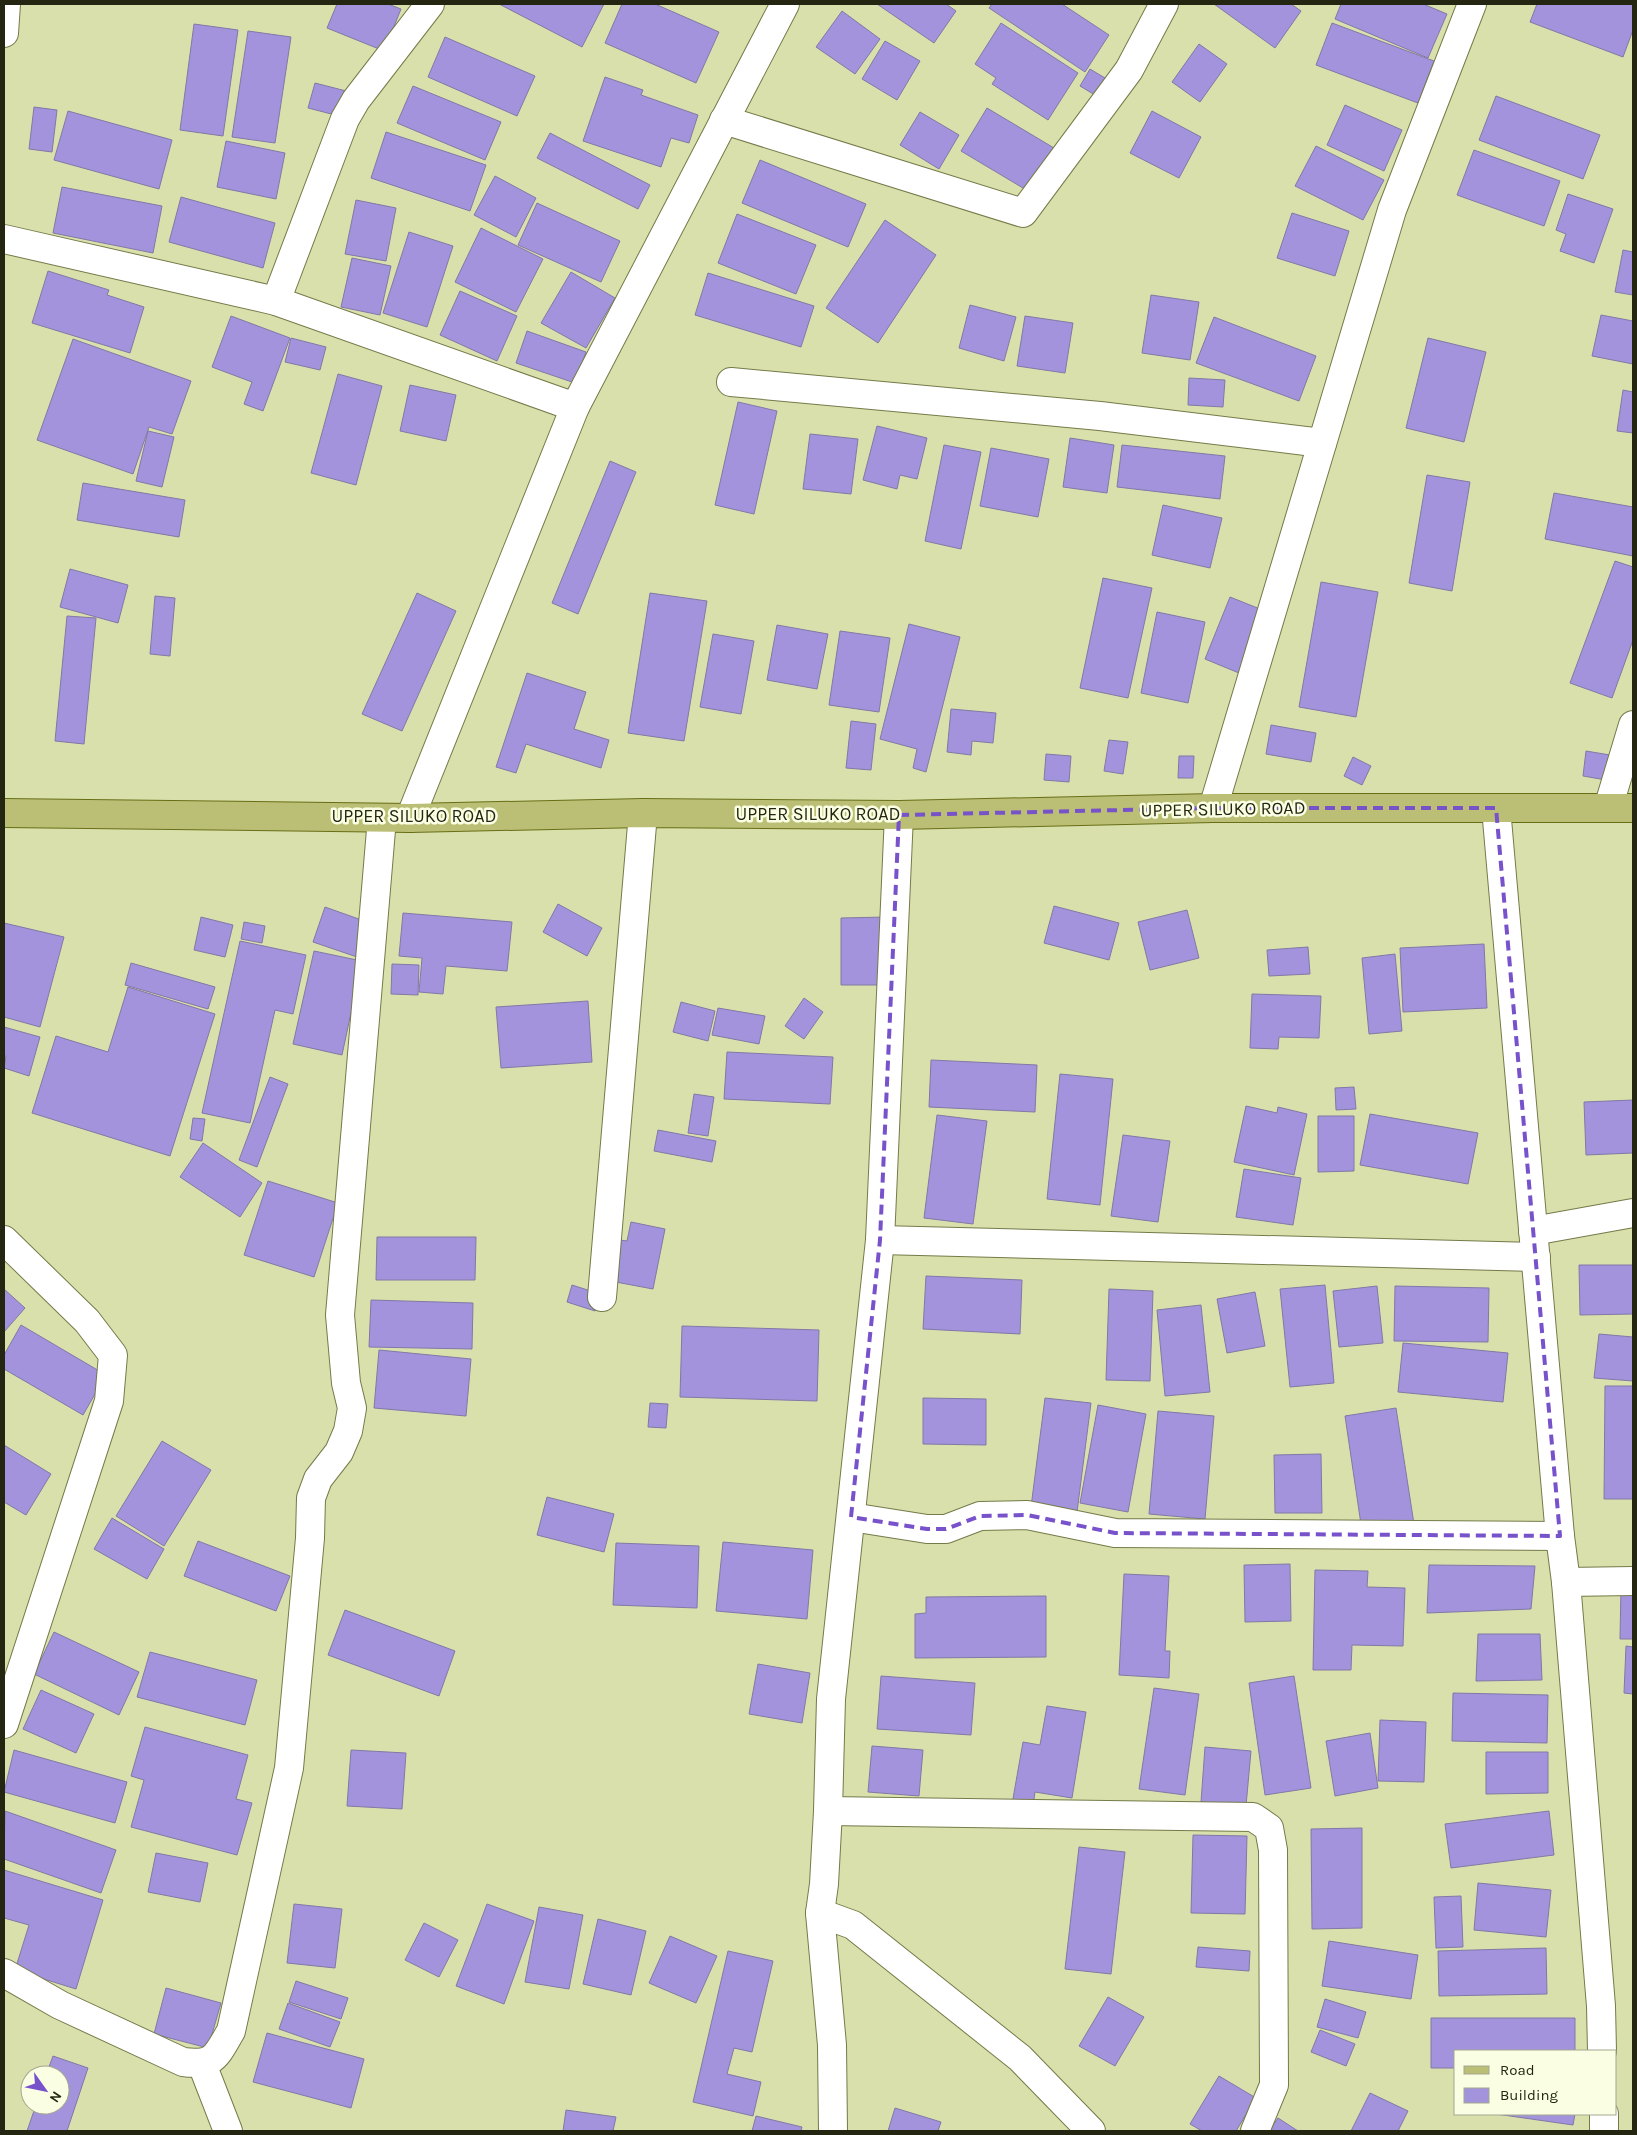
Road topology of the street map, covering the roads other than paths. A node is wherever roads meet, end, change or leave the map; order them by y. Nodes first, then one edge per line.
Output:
1 (6, 4) edge
2 (430, 4) edge
3 (785, 4) edge
4 (1164, 4) edge
5 (1472, 4) edge
6 (4, 33) edge
7 (724, 120) junction
8 (4, 239) edge
9 (276, 300) junction
10 (731, 382) dead end
11 (575, 407) junction
12 (1322, 443) junction
13 (1633, 725) edge
14 (1213, 808) junction
15 (1496, 808) junction
16 (1620, 808) edge
17 (4, 813) edge
18 (643, 813) junction
19 (900, 815) junction
20 (382, 818) junction
21 (410, 818) junction
22 (1633, 1214) edge
23 (4, 1240) edge
24 (880, 1240) junction
25 (1534, 1244) junction
26 (602, 1297) dead end
27 (851, 1517) junction
28 (1560, 1536) junction
29 (1633, 1581) edge
30 (1566, 1582) junction
31 (4, 1724) edge
32 (828, 1811) junction
33 (820, 1913) junction
34 (4, 1973) edge
35 (1602, 2050) edge
36 (202, 2064) junction
37 (1604, 2115) edge
38 (228, 2131) edge
39 (833, 2131) edge
40 (1091, 2131) edge
41 (1255, 2131) edge
42 (1604, 2131) edge

1 - 6 street
2 - 9 street
3 - 7 street
4 - 7 street
5 - 12 street
7 - 11 street
8 - 9 street
9 - 11 street
10 - 12 street
11 - 21 street
12 - 14 street
13 - 16 street
14 - 15 main road, UPPER SILUKO ROAD
14 - 19 main road, UPPER SILUKO ROAD
15 - 16 main road, UPPER SILUKO ROAD
15 - 25 street
17 - 20 main road, UPPER SILUKO ROAD
18 - 19 main road, UPPER SILUKO ROAD
18 - 21 main road, UPPER SILUKO ROAD
18 - 26 street
19 - 24 street
20 - 21 main road, UPPER SILUKO ROAD
20 - 36 street
22 - 25 street
23 - 31 street
24 - 25 street
24 - 27 street
25 - 28 street
27 - 28 street
27 - 32 street
28 - 30 street
29 - 30 street
30 - 35 street
32 - 33 street
32 - 41 street
33 - 39 street
33 - 40 street
34 - 36 street
36 - 38 street
37 - 42 street

